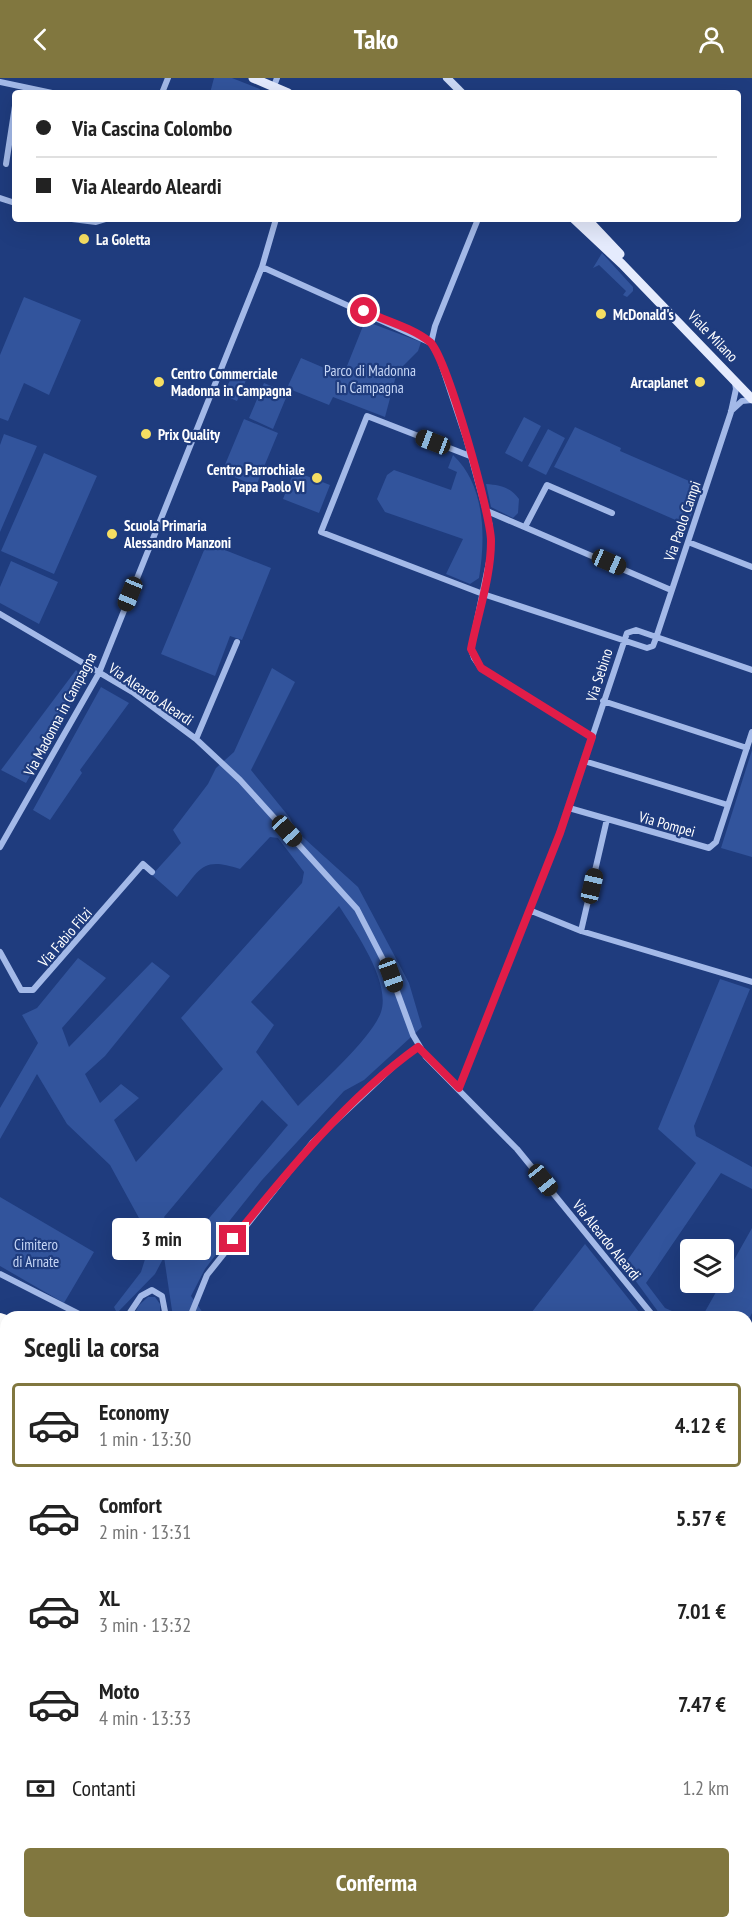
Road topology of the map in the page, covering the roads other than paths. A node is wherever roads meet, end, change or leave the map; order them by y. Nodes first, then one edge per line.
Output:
1 (253, 78) edge
2 (447, 78) edge
3 (0, 82) edge
4 (276, 82) edge
5 (18, 89) edge
6 (459, 90) edge
7 (12, 126) edge
8 (6, 165) dead end
9 (275, 222) edge
10 (477, 222) edge
11 (577, 222) edge
12 (590, 222) edge
13 (262, 267) junction
14 (431, 343) junction
15 (733, 379) junction
16 (752, 393) edge
17 (752, 399) edge
18 (731, 412) junction
19 (470, 456) junction
20 (487, 511) junction
21 (612, 513) dead end
22 (525, 526) junction
23 (688, 542) junction
24 (752, 567) edge
25 (671, 590) junction
26 (483, 594) junction
27 (0, 614) edge
28 (656, 638) junction
29 (623, 640) junction
30 (237, 642) dead end
31 (752, 670) edge
32 (99, 673) junction
33 (603, 701) junction
34 (752, 732) edge
35 (592, 737) junction
36 (196, 739) junction
37 (747, 748) junction
38 (584, 761) junction
39 (728, 805) junction
40 (569, 808) junction
41 (608, 819) junction
42 (0, 848) edge
43 (152, 872) dead end
44 (529, 910) junction
45 (581, 931) junction
46 (0, 952) edge
47 (752, 982) edge
48 (418, 1047) junction
49 (459, 1088) junction
50 (0, 1274) edge
51 (72, 1311) edge
52 (131, 1311) edge
53 (165, 1311) edge
54 (192, 1311) edge
55 (649, 1311) edge

1 - 4 main road
2 - 6 street
3 - 5 street
7 - 8 street
9 - 13 street, Via Madonna in Campagna
10 - 14 street
11 - 15 main road, Viale Milano
12 - 16 main road, Viale Milano
13 - 14 street
13 - 32 street, Via Madonna in Campagna
14 - 19 street
15 - 17 main road, Viale Milano
15 - 18 street, Via Paolo Campi
17 - 18 street
18 - 23 street, Via Paolo Campi
19 - 20 street
19 - 26 street
20 - 22 street
20 - 26 street
21 - 22 street
22 - 25 street
23 - 24 street
23 - 25 street, Via Paolo Campi
25 - 28 street, Via Paolo Campi
26 - 29 street
26 - 35 street
27 - 32 street, Via Aleardo Aleardi
28 - 29 street
28 - 29 street
28 - 31 street
29 - 33 street, Via Sebino
30 - 36 street, Via Aleardo Aleardi
32 - 36 street, Via Aleardo Aleardi
32 - 42 street, Via Madonna in Campagna
33 - 35 street, Via Sebino
33 - 37 street
34 - 37 street, Via Pompei
35 - 38 street, Via Sebino
36 - 48 street, Via Aleardo Aleardi
37 - 39 street, Via Pompei
38 - 39 street
38 - 40 street, Via Sebino
39 - 41 street, Via Pompei
40 - 41 street, Via Pompei
40 - 44 street, Via Sebino
41 - 45 street
43 - 46 street, Via Fabio Filzi
44 - 45 street
44 - 49 street, Via Sebino
45 - 47 street
48 - 49 street, Via Aleardo Aleardi
48 - 54 street
49 - 55 street, Via Aleardo Aleardi
50 - 51 street
52 - 53 street

